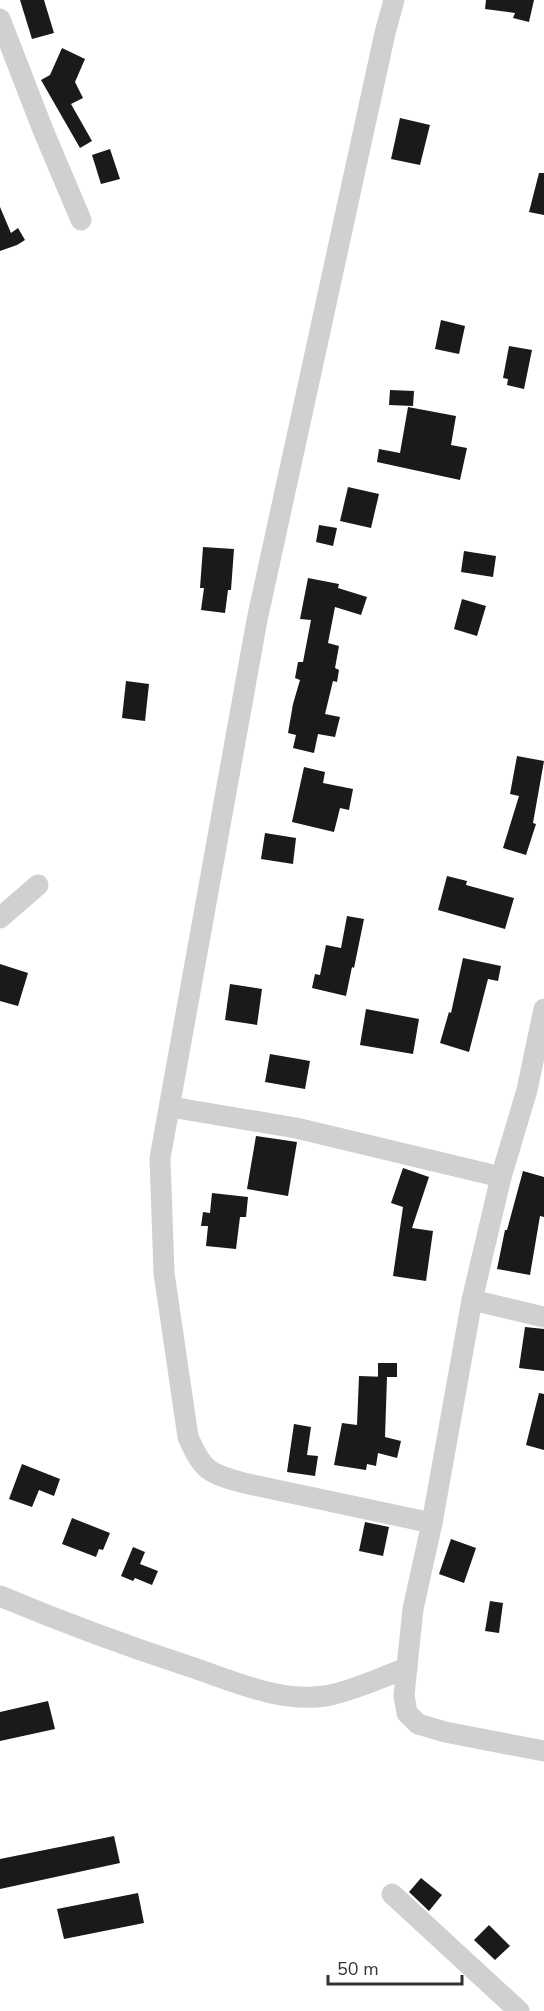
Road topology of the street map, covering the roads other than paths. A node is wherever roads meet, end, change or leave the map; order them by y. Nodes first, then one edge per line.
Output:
1 (394, 0) edge
2 (0, 19) edge
3 (81, 220) dead end
4 (39, 885) dead end
5 (0, 918) edge
6 (544, 1009) edge
7 (171, 1107) junction
8 (501, 1177) junction
9 (472, 1300) junction
10 (544, 1317) edge
11 (432, 1523) junction
12 (0, 1596) edge
13 (407, 1668) junction
14 (544, 1751) edge
15 (392, 1894) dead end
16 (519, 2011) edge

1 - 7 street
2 - 3 street
4 - 5 street
6 - 8 street
7 - 8 street
7 - 11 street
8 - 9 street
9 - 10 street
9 - 11 street
11 - 13 street
12 - 13 street
13 - 14 street
15 - 16 street

